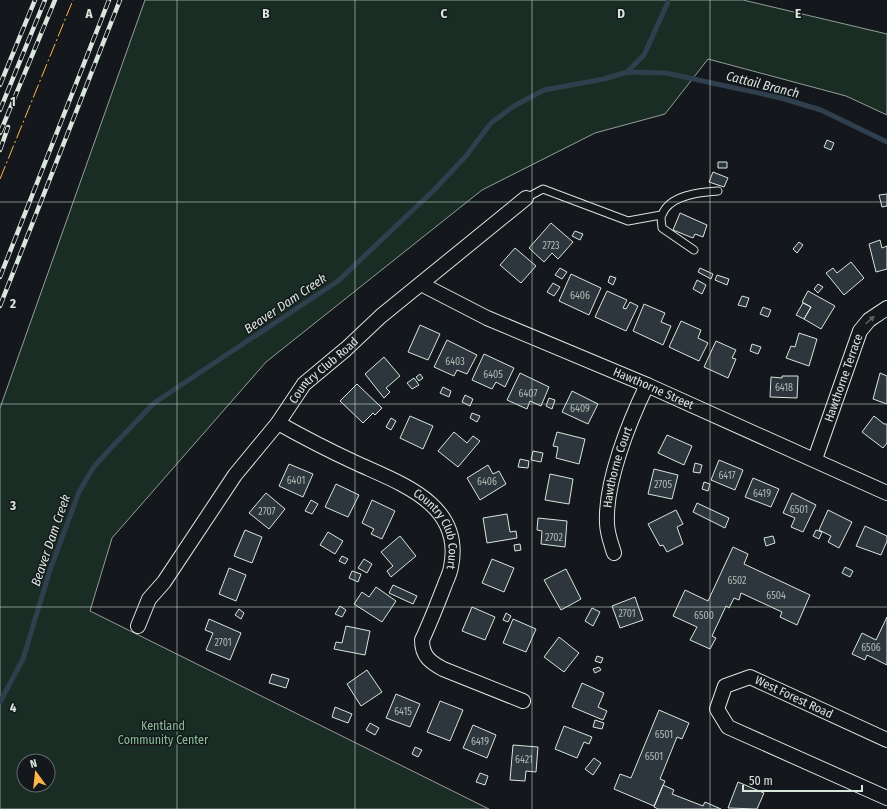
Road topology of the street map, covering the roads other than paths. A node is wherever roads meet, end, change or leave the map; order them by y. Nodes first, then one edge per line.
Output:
1 (718, 191) dead end
2 (526, 198) joint
3 (661, 215) junction
4 (694, 250) dead end
5 (421, 284) junction
6 (887, 308) edge
7 (647, 385) junction
8 (278, 424) junction
9 (815, 460) junction
10 (887, 493) edge
11 (614, 553) dead end
12 (138, 626) dead end
13 (523, 701) dead end
14 (887, 740) edge
15 (887, 798) edge

1 - 3 lane
2 - 3 lane
2 - 5 street, Country Club Road
3 - 4 lane
5 - 7 street, Hawthorne Street
5 - 8 street, Country Club Road
9 -> 6 street, Hawthorne Terrace
7 - 9 street, Hawthorne Street
7 - 11 street, Hawthorne Court
8 - 12 street, Country Club Road
8 - 13 street, Country Club Court
9 - 10 street, Hawthorne Street
14 - 15 street, West Forest Road

